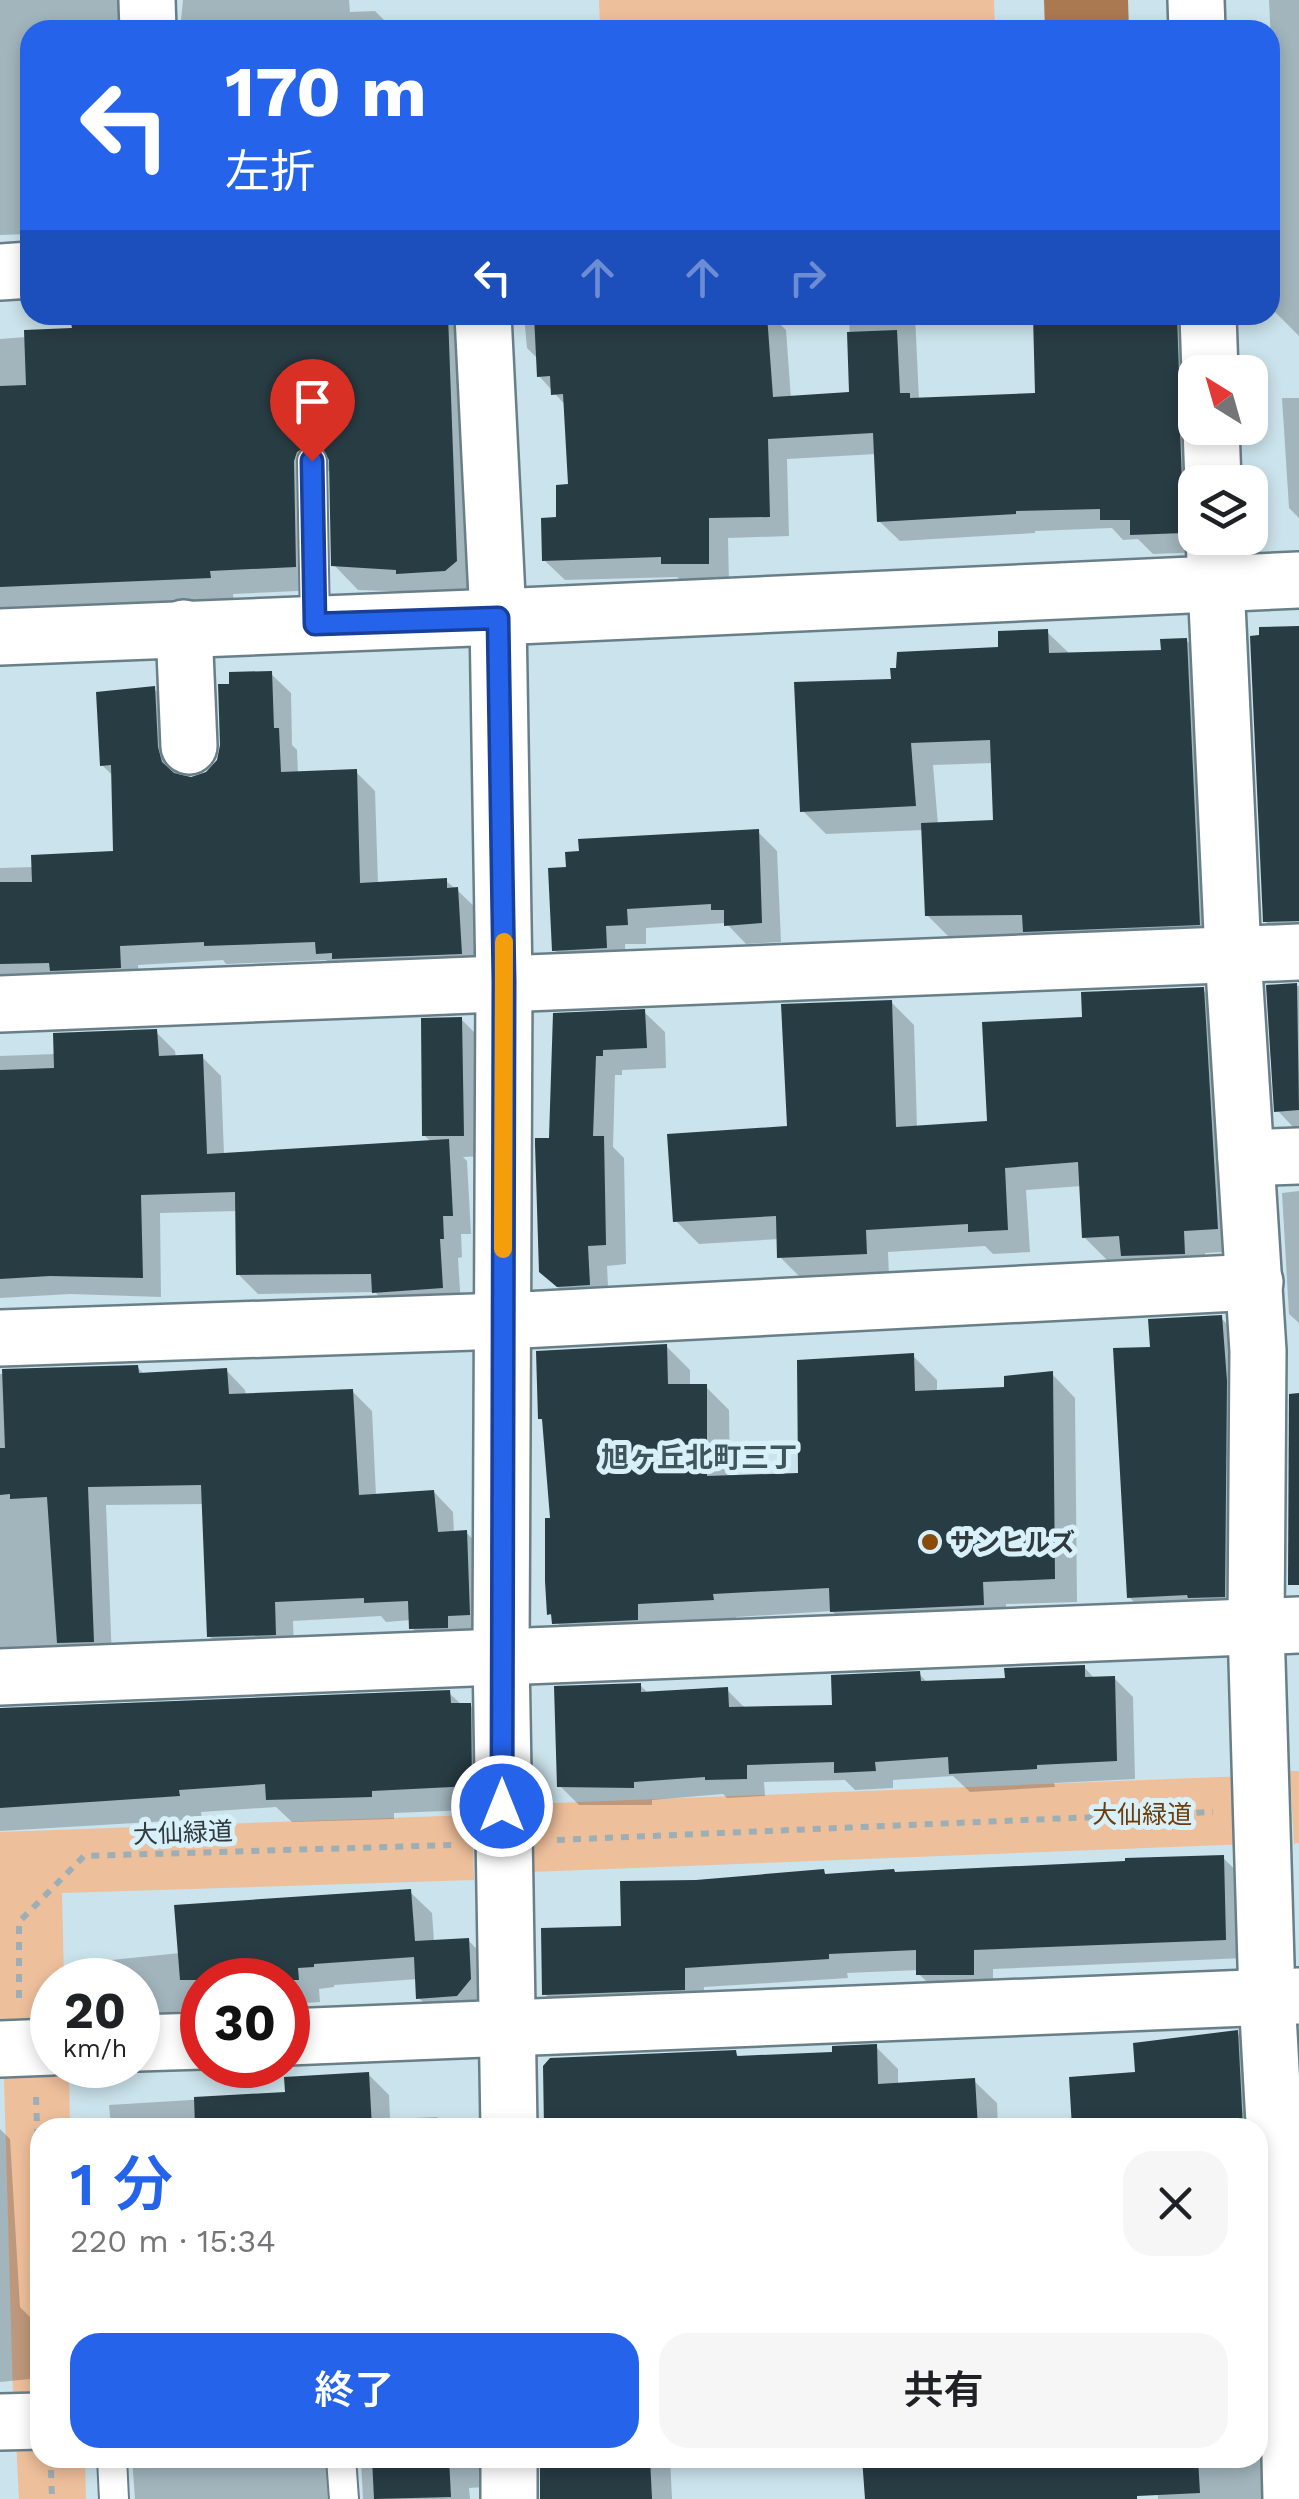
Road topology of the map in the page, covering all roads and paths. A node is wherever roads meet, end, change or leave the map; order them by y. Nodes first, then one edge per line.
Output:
1 (483, 325) edge
2 (1208, 325) edge
3 (1209, 355) edge
4 (312, 461) dead end
5 (1215, 560) edge
6 (1299, 580) edge
7 (498, 618) junction
8 (315, 624) junction
9 (184, 628) junction
10 (0, 637) edge
11 (189, 746) dead end
12 (1299, 952) edge
13 (1233, 954) junction
14 (504, 982) junction
15 (0, 1004) edge
16 (1273, 1157) edge
17 (1255, 1282) junction
18 (503, 1321) junction
19 (0, 1338) edge
20 (1279, 1350) edge
21 (1277, 1626) edge
22 (501, 1655) junction
23 (0, 1676) edge
24 (1229, 1811) dead end
25 (550, 1840) dead end
26 (473, 1845) dead end
27 (1283, 1996) edge
28 (10, 2027) edge
29 (510, 2028) junction
30 (310, 2036) edge
31 (30, 2053) edge
32 (44, 2088) edge
33 (43, 2118) edge
34 (510, 2118) edge
35 (1282, 2373) edge
36 (30, 2421) edge
37 (0, 2422) edge
38 (50, 2468) edge
39 (112, 2468) edge
40 (342, 2468) edge
41 (509, 2468) edge
42 (52, 2499) edge
43 (114, 2499) edge
44 (344, 2499) edge
45 (509, 2499) edge
46 (1291, 2499) edge

1 - 7 street
2 - 3 street
4 - 8 lane
5 - 6 street
5 - 7 street
5 - 13 street
7 - 8 street
7 - 14 street
8 - 9 street
9 - 10 street
9 - 11 street
12 - 13 street
13 - 14 street
13 - 16 street
14 - 15 street
14 - 18 street
16 - 17 street
17 - 18 street
17 - 20 street
18 - 19 street
18 - 22 street
20 - 21 street
21 - 22 street
21 - 27 street
22 - 23 street
22 - 29 street
24 - 25 path
26 - 28 path, 大仙緑道
27 - 29 street
27 - 35 street
28 - 31 street
29 - 30 street
29 - 34 street
32 - 33 path
35 - 46 street
36 - 37 street
38 - 42 path
39 - 43 lane
40 - 44 lane
41 - 45 street

